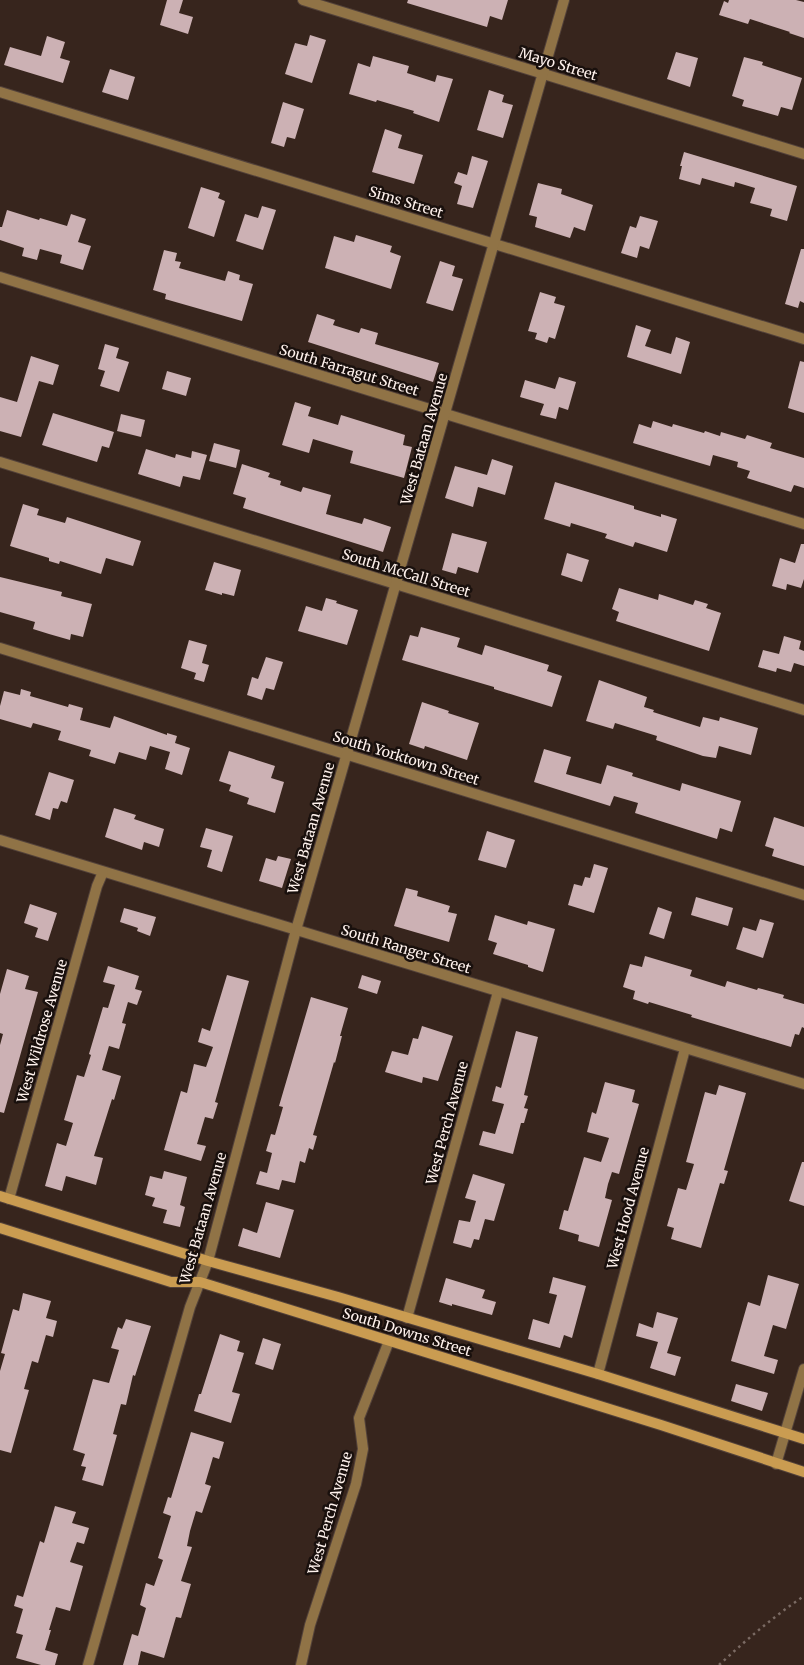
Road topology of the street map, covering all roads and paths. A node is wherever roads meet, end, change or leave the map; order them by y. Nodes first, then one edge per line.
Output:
1 (303, 0) edge
2 (564, 0) edge
3 (542, 73) junction
4 (0, 92) edge
5 (804, 154) edge
6 (494, 243) junction
7 (0, 277) edge
8 (804, 339) edge
9 (445, 414) junction
10 (0, 462) edge
11 (804, 524) edge
12 (396, 584) junction
13 (0, 648) edge
14 (804, 710) edge
15 (347, 755) junction
16 (0, 840) edge
17 (103, 872) junction
18 (804, 894) edge
19 (296, 930) junction
20 (498, 992) junction
21 (685, 1049) junction
22 (804, 1084) edge
23 (5, 1198) edge
24 (0, 1229) edge
25 (208, 1261) junction
26 (200, 1282) junction
27 (407, 1318) junction
28 (389, 1342) junction
29 (804, 1369) edge
30 (598, 1374) junction
31 (785, 1433) junction
32 (804, 1439) edge
33 (776, 1464) junction
34 (804, 1472) edge
35 (804, 1596) edge
36 (88, 1665) edge
37 (301, 1665) edge
38 (720, 1665) edge

1 - 3 street, Mayo Street
2 - 3 street, West Bataan Avenue
3 - 5 street, Mayo Street
3 - 6 street, West Bataan Avenue
4 - 6 street, Sims Street
6 - 8 street, Sims Street
6 - 9 street, West Bataan Avenue
7 - 9 street, South Farragut Street
9 - 11 street, South Farragut Street
9 - 12 street, West Bataan Avenue
10 - 12 street, South McCall Street
12 - 14 street, South McCall Street
12 - 15 street, West Bataan Avenue
13 - 15 street, South Yorktown Street
15 - 18 street, South Yorktown Street
15 - 19 street, West Bataan Avenue
16 - 17 street, South Ranger Street
17 - 19 street, South Ranger Street
17 - 23 street, West Wildrose Avenue
19 - 20 street, South Ranger Street
19 - 25 street, West Bataan Avenue
20 - 21 street, South Ranger Street
20 - 27 street, West Perch Avenue
21 - 22 street, South Ranger Street
21 - 30 street, West Hood Avenue
23 - 25 main road, South Downs Street
24 - 26 main road, South Downs Street
25 - 26 street, West Bataan Avenue
25 - 27 main road, South Downs Street
26 - 28 main road, South Downs Street
26 - 36 street, West Bataan Avenue
27 - 30 main road, South Downs Street
28 - 33 main road, South Downs Street
28 - 37 street, West Perch Avenue
29 - 31 street
30 - 31 main road, South Downs Street
31 - 32 main road, South Downs Street
31 - 33 street
33 - 34 main road, South Downs Street
35 - 38 path

